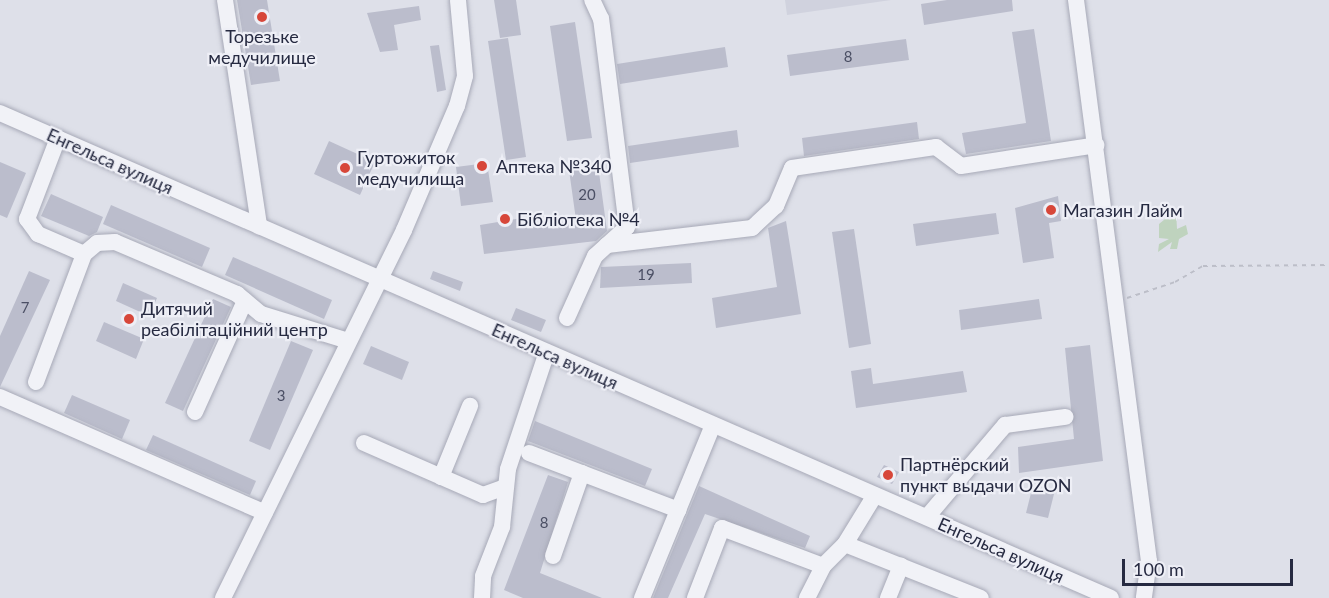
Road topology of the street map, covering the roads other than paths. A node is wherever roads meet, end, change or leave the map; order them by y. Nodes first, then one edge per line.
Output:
1 (225, 0) edge
2 (458, 0) edge
3 (592, 0) edge
4 (1076, 0) edge
5 (0, 113) edge
6 (58, 138) junction
7 (1096, 145) junction
8 (259, 226) junction
9 (607, 245) junction
10 (84, 254) junction
11 (378, 279) junction
12 (245, 301) junction
13 (567, 318) dead end
14 (348, 341) junction
15 (547, 352) junction
16 (36, 382) dead end
17 (0, 397) edge
18 (470, 406) dead end
19 (195, 412) dead end
20 (1065, 417) dead end
21 (713, 424) junction
22 (364, 443) dead end
23 (529, 453) dead end
24 (582, 473) junction
25 (441, 477) junction
26 (505, 487) junction
27 (874, 495) junction
28 (678, 510) junction
29 (265, 513) junction
30 (927, 517) junction
31 (845, 544) junction
32 (553, 556) dead end
33 (823, 566) junction
34 (900, 566) junction
35 (223, 598) edge
36 (482, 598) edge
37 (642, 598) edge
38 (695, 598) edge
39 (807, 598) edge
40 (888, 598) edge
41 (981, 598) edge
42 (1112, 598) edge
43 (1144, 598) edge

1 - 8 street
2 - 11 street
3 - 9 street
4 - 7 street
5 - 6 street, Енгельса вулиця
6 - 8 street, Енгельса вулиця
6 - 10 street
7 - 9 street
7 - 43 street
8 - 11 street, Енгельса вулиця
9 - 13 street
10 - 12 street
10 - 16 street
11 - 14 street
11 - 15 street, Енгельса вулиця
12 - 14 street
12 - 19 street
14 - 29 street
15 - 21 street, Енгельса вулиця
15 - 26 street
17 - 29 street
18 - 25 street
20 - 30 street
21 - 27 street, Енгельса вулиця
21 - 28 street
22 - 25 street
23 - 24 street
24 - 28 street
24 - 32 street
25 - 26 street
26 - 36 street
27 - 30 street, Енгельса вулиця
27 - 31 street
28 - 37 street
29 - 35 street
30 - 42 street, Енгельса вулиця
31 - 33 street
31 - 34 street
33 - 38 street
33 - 39 street
34 - 40 street
34 - 41 street

